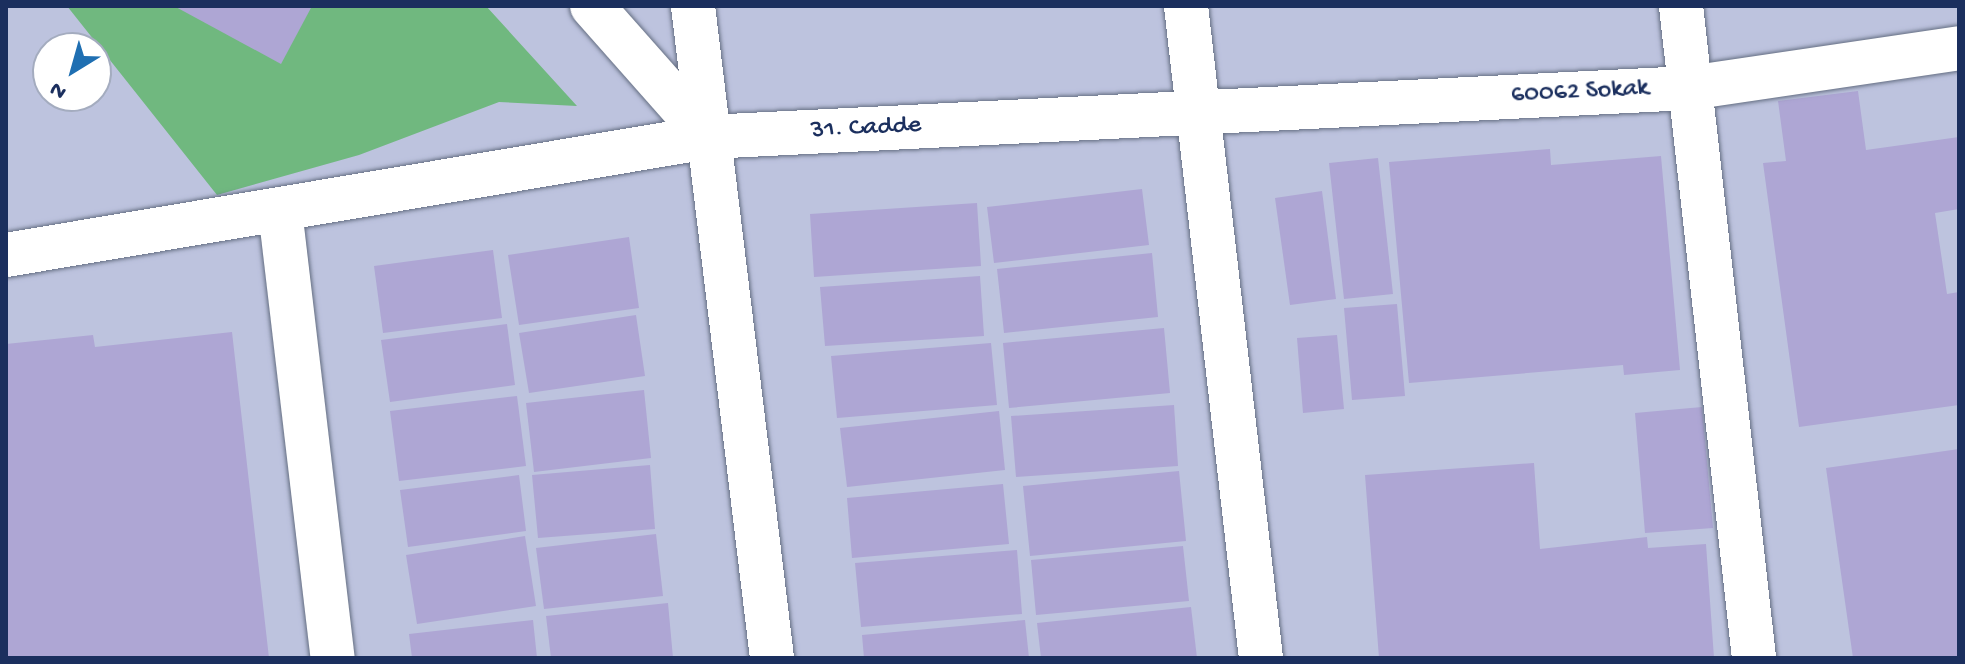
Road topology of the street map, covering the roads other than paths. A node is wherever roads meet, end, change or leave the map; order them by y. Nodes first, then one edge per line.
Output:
1 (592, 6) edge
2 (693, 6) edge
3 (1186, 6) edge
4 (1681, 6) edge
5 (1959, 48) edge
6 (1689, 88) junction
7 (1199, 113) junction
8 (708, 137) junction
9 (280, 210) junction
10 (6, 255) edge
11 (333, 658) edge
12 (772, 658) edge
13 (1261, 658) edge
14 (1754, 658) edge

1 - 8 street
2 - 8 street
3 - 7 street
4 - 6 street
5 - 6 street, 60062 Sokak
6 - 7 street, 60062 Sokak
6 - 14 street
7 - 8 street, 31. Cadde
7 - 13 street
8 - 9 street, 31. Cadde
8 - 12 street
9 - 10 street, 31. Cadde
9 - 11 street

